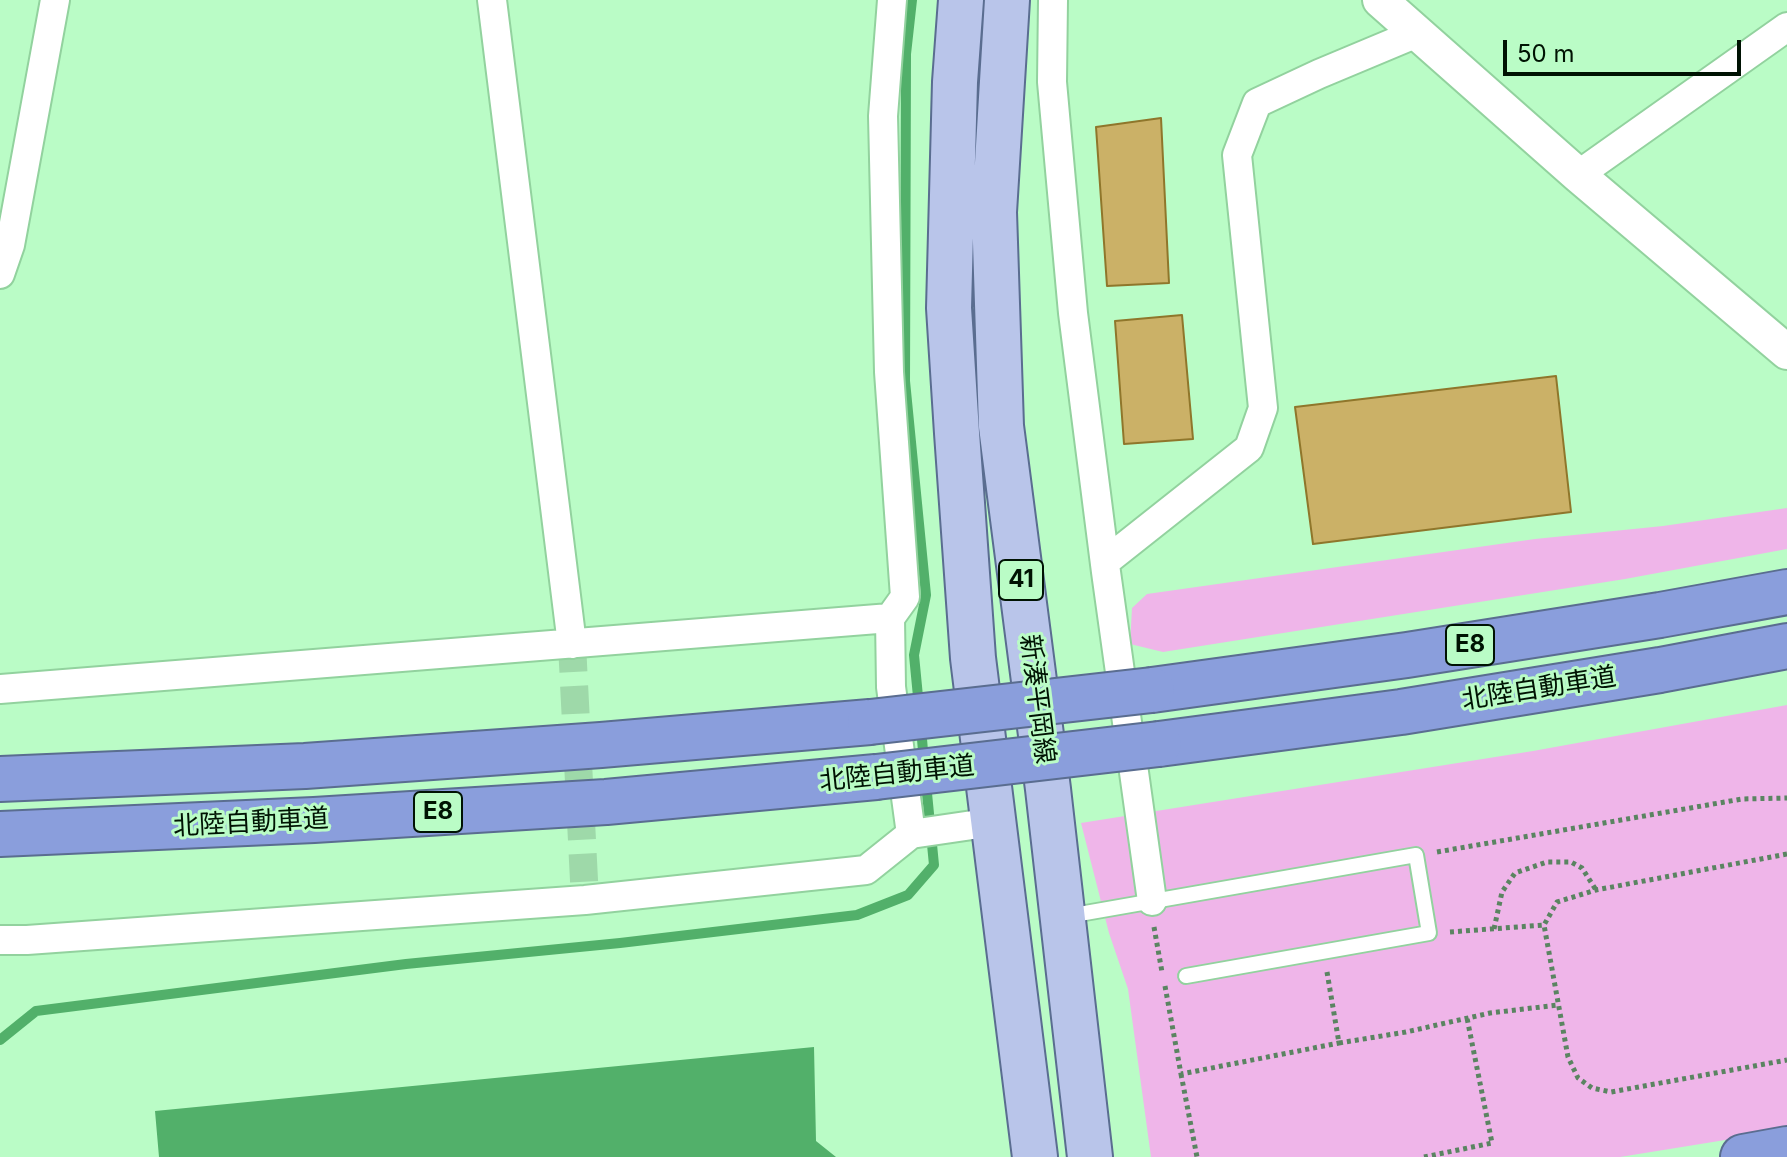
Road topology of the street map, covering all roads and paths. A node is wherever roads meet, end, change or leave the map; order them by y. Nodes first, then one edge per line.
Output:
1 (55, 0) edge
2 (492, 0) edge
3 (892, 0) edge
4 (961, 0) edge
5 (1007, 0) edge
6 (1053, 0) edge
7 (1380, 0) edge
8 (1787, 27) edge
9 (1417, 33) junction
10 (1578, 175) junction
11 (5, 245) edge
12 (0, 274) edge
13 (1787, 352) edge
14 (1105, 562) junction
15 (1787, 592) edge
16 (890, 618) junction
17 (572, 644) junction
18 (1787, 646) edge
19 (1787, 666) edge
20 (0, 689) edge
21 (1401, 712) junction
22 (0, 779) edge
23 (1787, 798) edge
24 (993, 822) junction
25 (0, 834) edge
26 (911, 834) junction
27 (1787, 854) edge
28 (1416, 855) junction
29 (1596, 890) junction
30 (1153, 913) junction
31 (1063, 916) junction
32 (1544, 925) junction
33 (1494, 929) junction
34 (1429, 933) junction
35 (0, 940) edge
36 (1324, 951) junction
37 (1186, 976) dead end
38 (1558, 1005) junction
39 (1467, 1018) junction
40 (1339, 1043) junction
41 (1787, 1060) edge
42 (1181, 1074) junction
43 (1787, 1149) edge
44 (1035, 1157) edge
45 (1090, 1157) edge
46 (1197, 1157) edge
47 (1424, 1157) edge
48 (1743, 1157) edge

1 - 11 street
2 - 17 street
3 - 16 street
4 - 24 main road, 41
5 - 31 main road, 新湊平岡線 / 41
6 - 14 street
7 - 9 street
8 - 10 street
9 - 10 street
9 - 14 street
10 - 13 street
11 - 12 street
14 - 30 street
15 - 22 highway, 北陸自動車道 / E8, bridge
16 - 17 street
16 - 26 street
17 - 20 street
18 - 21 highway, 北陸自動車道 / E8
19 - 21 highway
21 - 25 highway, 北陸自動車道 / E8, bridge
23 - 28 path
24 - 26 street
24 - 44 main road, 41
26 - 35 street
27 - 29 path
28 - 30 lane
28 - 34 lane
29 - 32 path
29 - 33 path
30 - 31 lane
30 - 42 path
31 - 45 main road, 新湊平岡線 / 41
32 - 33 path
32 - 38 path
33 - 34 path
34 - 36 lane
36 - 37 lane
36 - 40 path
38 - 39 path
38 - 41 path
39 - 40 path
39 - 47 path
40 - 42 path
42 - 46 path
43 - 48 highway

